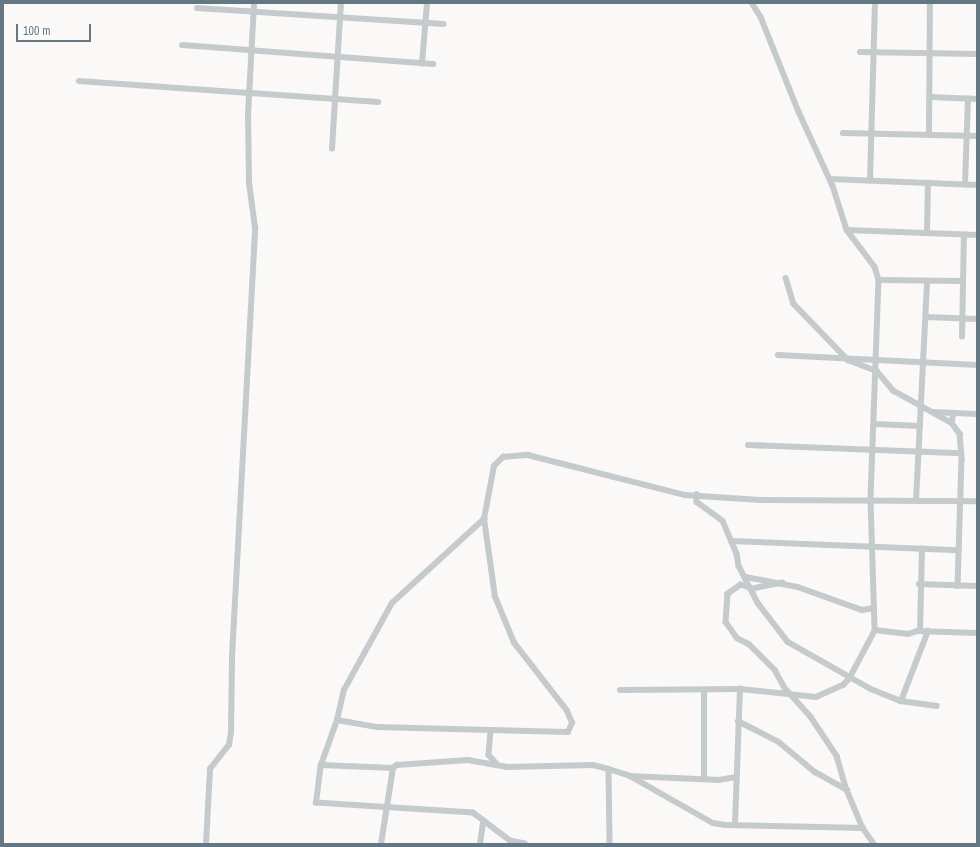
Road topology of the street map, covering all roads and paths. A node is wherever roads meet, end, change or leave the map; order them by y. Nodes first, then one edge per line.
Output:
1 (254, 3) edge
2 (341, 3) edge
3 (427, 3) edge
4 (752, 3) edge
5 (930, 3) edge
6 (875, 5) dead end
7 (197, 8) dead end
8 (254, 12) junction
9 (340, 18) junction
10 (425, 23) junction
11 (443, 24) dead end
12 (182, 45) dead end
13 (252, 50) junction
14 (860, 52) dead end
15 (874, 53) junction
16 (929, 54) junction
17 (977, 54) edge
18 (338, 58) junction
19 (422, 64) junction
20 (433, 64) dead end
21 (79, 81) dead end
22 (249, 94) junction
23 (931, 98) junction
24 (968, 98) junction
25 (977, 99) edge
26 (335, 100) junction
27 (378, 102) dead end
28 (843, 133) dead end
29 (872, 133) junction
30 (929, 133) junction
31 (967, 135) junction
32 (977, 136) edge
33 (332, 149) dead end
34 (830, 179) junction
35 (870, 181) junction
36 (928, 183) junction
37 (965, 184) junction
38 (977, 185) edge
39 (846, 230) junction
40 (927, 233) junction
41 (964, 235) junction
42 (977, 235) edge
43 (786, 278) dead end
44 (879, 280) junction
45 (927, 281) junction
46 (962, 281) junction
47 (926, 317) junction
48 (963, 318) junction
49 (977, 319) edge
50 (962, 337) dead end
51 (778, 355) dead end
52 (848, 360) junction
53 (877, 362) junction
54 (923, 363) junction
55 (977, 365) edge
56 (877, 371) junction
57 (920, 409) junction
58 (930, 412) junction
59 (954, 413) junction
60 (977, 414) edge
61 (952, 423) junction
62 (874, 424) junction
63 (920, 426) junction
64 (748, 445) dead end
65 (873, 450) junction
66 (918, 451) junction
67 (961, 453) junction
68 (697, 494) junction
69 (871, 500) junction
70 (977, 500) edge
71 (916, 501) junction
72 (960, 501) junction
73 (484, 519) junction
74 (731, 541) junction
75 (871, 546) junction
76 (922, 549) junction
77 (959, 550) junction
78 (746, 577) junction
79 (783, 583) junction
80 (919, 584) junction
81 (958, 586) junction
82 (977, 586) edge
83 (752, 589) junction
84 (874, 608) junction
85 (875, 630) junction
86 (920, 631) junction
87 (928, 631) junction
88 (977, 634) edge
89 (849, 679) junction
90 (740, 689) junction
91 (620, 690) dead end
92 (704, 691) junction
93 (794, 696) junction
94 (901, 701) junction
95 (937, 706) dead end
96 (337, 720) junction
97 (738, 721) junction
98 (491, 731) junction
99 (497, 764) junction
100 (321, 765) junction
101 (393, 768) junction
102 (609, 769) junction
103 (630, 776) junction
104 (736, 777) junction
105 (704, 778) junction
106 (848, 790) junction
107 (386, 808) junction
108 (482, 822) junction
109 (735, 825) junction
110 (863, 828) junction
111 (206, 844) edge
112 (381, 844) edge
113 (480, 844) edge
114 (525, 844) edge
115 (610, 844) edge
116 (874, 844) edge

1 - 8 street
2 - 9 street
3 - 10 street
4 - 34 street
5 - 16 street
6 - 15 street
7 - 8 street
8 - 9 street
8 - 13 street
9 - 10 street
9 - 18 street
10 - 11 street
10 - 19 street
12 - 13 street
13 - 18 street
13 - 22 street
14 - 15 street
15 - 16 street
15 - 29 street
16 - 17 street
16 - 23 street
18 - 19 street
18 - 26 street
19 - 20 street
21 - 22 street
22 - 26 street
22 - 111 street
23 - 24 street
23 - 30 street
24 - 25 street
24 - 31 street
26 - 27 street
26 - 33 street
28 - 29 street
29 - 30 street
29 - 35 street
30 - 31 street
31 - 32 street
31 - 37 street
34 - 35 street
34 - 39 street
35 - 36 street
36 - 37 street
36 - 40 street
37 - 38 street
39 - 40 street
39 - 44 street
40 - 41 street
41 - 42 street
41 - 46 street
43 - 52 street
44 - 45 street
44 - 53 street
45 - 46 street
45 - 47 street
46 - 48 street
47 - 48 street
47 - 54 street
48 - 49 street
48 - 50 street
51 - 52 street
52 - 53 street
52 - 56 street
53 - 54 street
53 - 56 street
54 - 55 street
54 - 57 street
56 - 57 street
56 - 62 street
57 - 58 street
57 - 63 street
58 - 59 street
58 - 61 street
59 - 60 street
59 - 61 street
61 - 67 street
62 - 63 street
62 - 65 street
63 - 66 street
64 - 65 street
65 - 66 street
65 - 69 street
66 - 67 street
66 - 71 street
67 - 72 street
68 - 69 street
68 - 73 street
68 - 74 street
69 - 71 street
69 - 75 street
70 - 72 street
71 - 72 street
72 - 77 street
73 - 96 street
73 - 98 street
74 - 75 street
74 - 78 street
75 - 76 street
75 - 84 street
76 - 77 street
76 - 80 street
77 - 81 street
78 - 79 street
78 - 83 street
79 - 83 street
79 - 84 street
80 - 81 street
80 - 86 street
81 - 82 street
83 - 89 street
83 - 93 street
84 - 85 street
85 - 86 street
85 - 89 street
86 - 87 street
87 - 88 street
87 - 94 street
89 - 93 street
89 - 94 street
90 - 92 street
90 - 93 street
90 - 97 street
91 - 92 street
92 - 105 street
93 - 106 street
94 - 95 street
96 - 98 street
96 - 100 street
97 - 104 street
97 - 106 street
98 - 99 street
99 - 101 street
99 - 102 street
100 - 101 street
100 - 107 street
101 - 107 street
102 - 103 street
102 - 115 street
103 - 105 street
103 - 109 street
104 - 105 street
104 - 109 street
106 - 110 street
107 - 108 street
107 - 112 street
108 - 113 street
108 - 114 street
109 - 110 street
110 - 116 street

